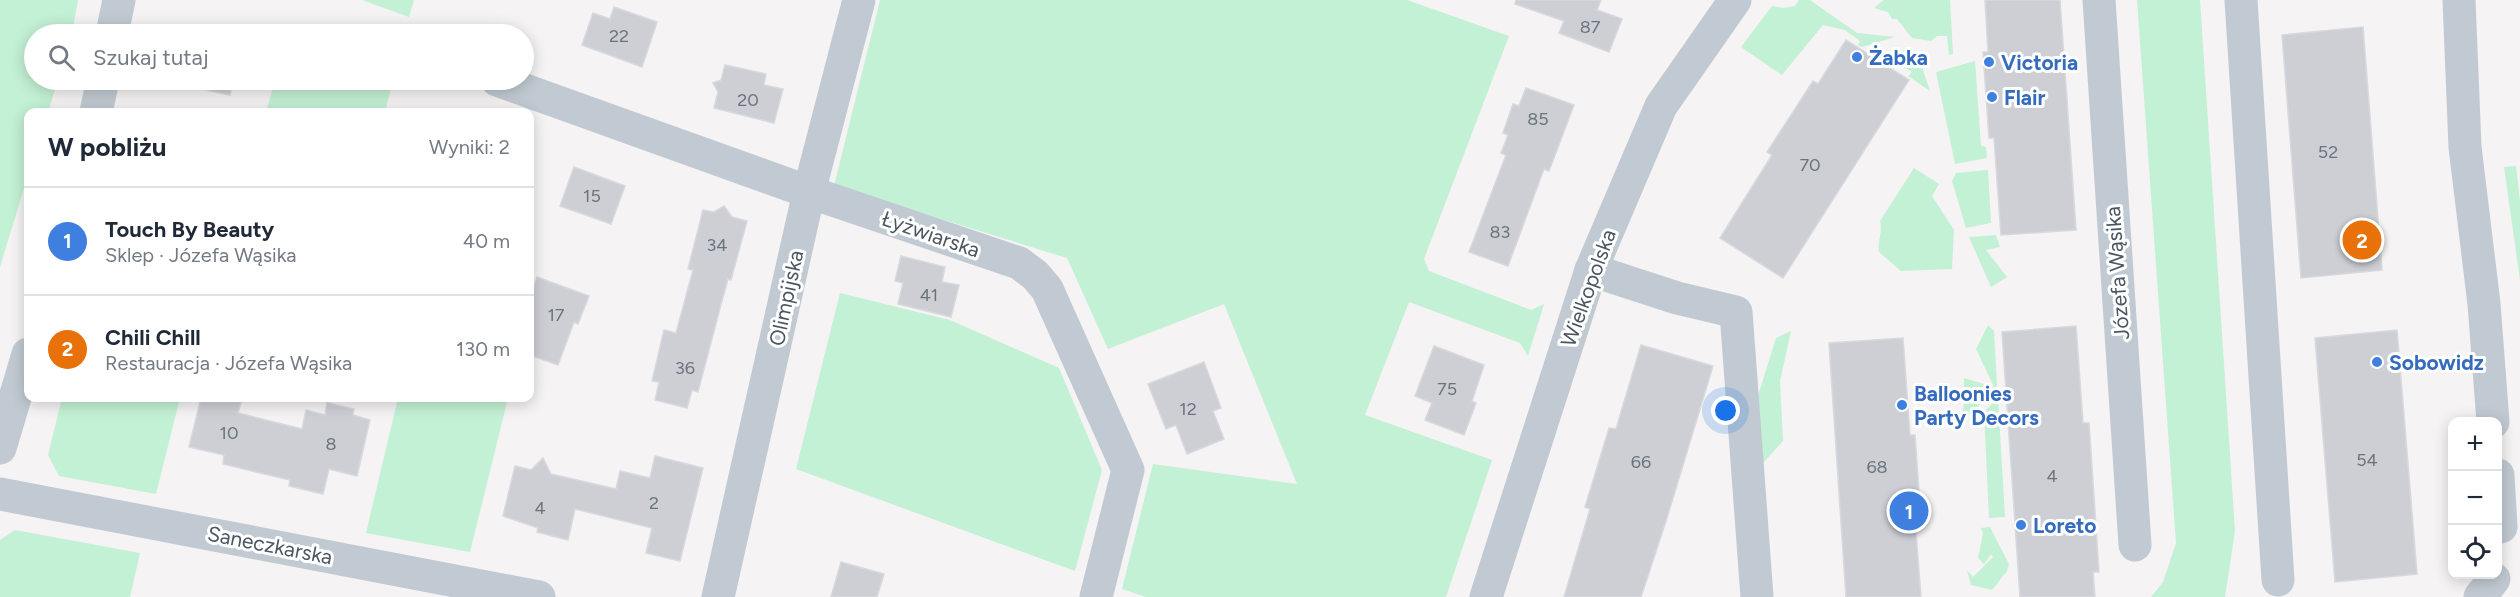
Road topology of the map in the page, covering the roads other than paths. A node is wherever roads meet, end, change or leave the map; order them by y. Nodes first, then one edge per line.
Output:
1 (119, 0) edge
2 (859, 0) edge
3 (1735, 0) edge
4 (2099, 0) edge
5 (2241, 0) edge
6 (2459, 0) edge
7 (114, 24) edge
8 (102, 90) edge
9 (525, 90) edge
10 (97, 108) edge
11 (809, 192) junction
12 (1591, 270) junction
13 (24, 367) edge
14 (2493, 417) edge
15 (0, 448) edge
16 (0, 494) edge
17 (2135, 545) dead end
18 (2278, 580) dead end
19 (539, 597) edge
20 (718, 597) edge
21 (1096, 597) edge
22 (1486, 597) edge
23 (1757, 597) edge

1 - 7 street
2 - 11 street, Olimpijska
3 - 12 street, Wielkopolska
4 - 17 street, Józefa Wąsika
5 - 18 street
6 - 14 street
8 - 10 street
9 - 11 street, Łyżwiarska
11 - 20 street, Olimpijska
11 - 21 street, Łyżwiarska
12 - 22 street, Wielkopolska
12 - 23 street
13 - 15 street
16 - 19 street, Saneczkarska

